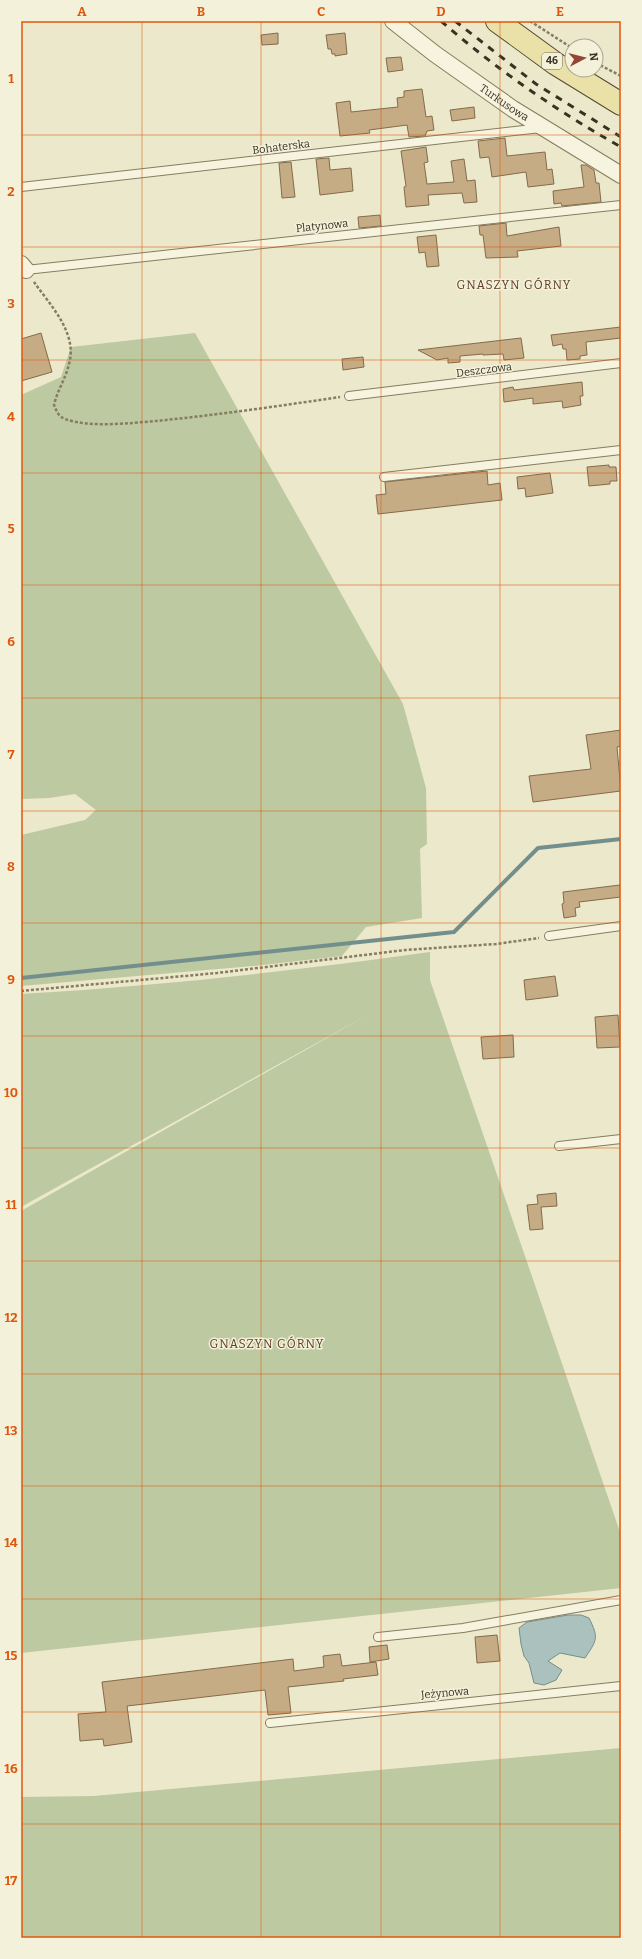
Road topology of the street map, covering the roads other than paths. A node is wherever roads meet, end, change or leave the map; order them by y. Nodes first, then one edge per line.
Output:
1 (393, 21) edge
2 (497, 21) edge
3 (617, 100) edge
4 (543, 128) junction
5 (621, 175) edge
6 (21, 188) edge
7 (621, 205) edge
8 (23, 267) edge
9 (621, 363) edge
10 (349, 396) road end
11 (621, 450) edge
12 (384, 477) dead end
13 (621, 926) edge
14 (549, 936) road end
15 (621, 1140) edge
16 (559, 1146) dead end
17 (621, 1600) edge
18 (378, 1637) dead end
19 (621, 1686) edge
20 (270, 1723) dead end

1 - 4 street, Turkusowa
2 - 3 main road, 46
4 - 5 street, Turkusowa
4 - 6 lane, Bohaterska
7 - 8 lane, Platynowa
9 - 10 lane, Deszczowa
11 - 12 lane
13 - 14 lane
15 - 16 lane
17 - 18 lane
19 - 20 lane, Jeżynowa

